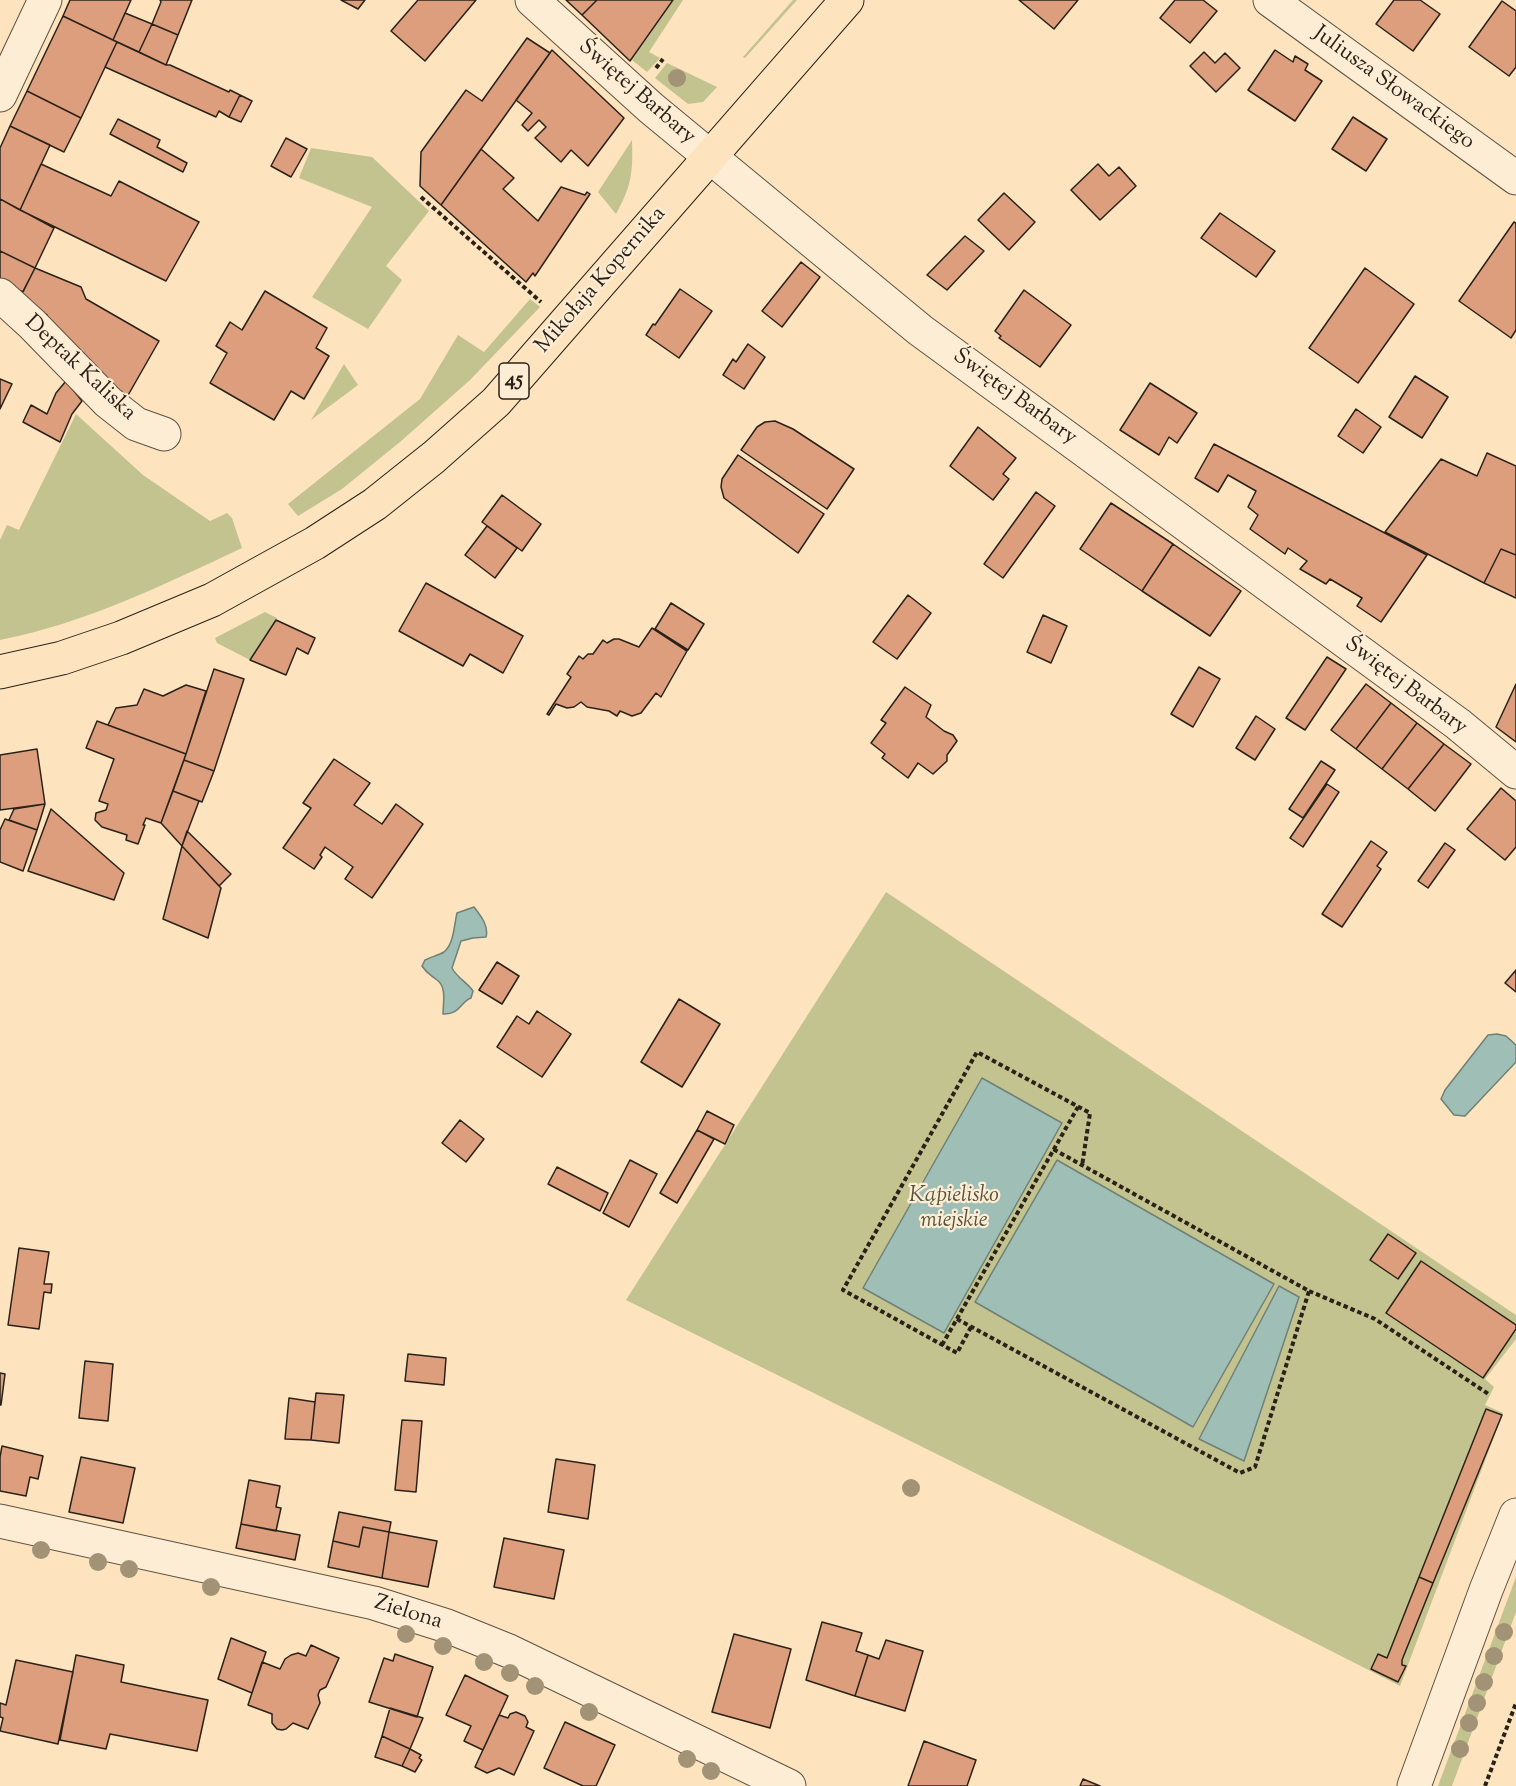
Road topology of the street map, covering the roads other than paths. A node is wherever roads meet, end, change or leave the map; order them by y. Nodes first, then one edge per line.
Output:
1 (45, 0) edge
2 (532, 0) edge
3 (847, 0) edge
4 (1270, 0) edge
5 (0, 95) edge
6 (709, 156) junction
7 (1516, 178) edge
8 (0, 295) edge
9 (164, 434) dead end
10 (0, 672) edge
11 (1516, 772) edge
12 (1516, 1515) edge
13 (0, 1521) edge
14 (789, 1786) edge
15 (1414, 1786) edge

1 - 5 street
2 - 6 street, Świętej Barbary
3 - 6 main road, Mikołaja Kopernika / 45
4 - 7 street, Juliusza Słowackiego
6 - 10 main road, Mikołaja Kopernika / 45
6 - 11 street, Świętej Barbary
8 - 9 street, Deptak Kaliska
12 - 15 street
13 - 14 street, Zielona

